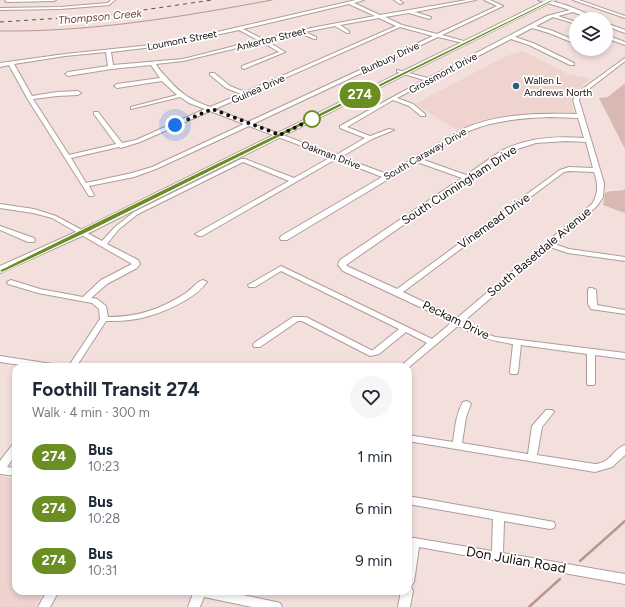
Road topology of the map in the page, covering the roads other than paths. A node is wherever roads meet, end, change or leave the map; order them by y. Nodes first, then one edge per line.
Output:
1 (8, 0) edge
2 (34, 0) edge
3 (54, 0) edge
4 (362, 0) edge
5 (396, 0) edge
6 (474, 0) edge
7 (486, 0) edge
8 (561, 0) edge
9 (575, 0) edge
10 (547, 1) edge
11 (112, 2) edge
12 (350, 3) junction
13 (401, 3) dead end
14 (0, 9) edge
15 (574, 10) junction
16 (410, 11) junction
17 (579, 12) edge
18 (554, 15) junction
19 (378, 17) junction
20 (625, 17) edge
21 (429, 18) dead end
22 (569, 20) edge
23 (336, 25) junction
24 (400, 26) junction
25 (532, 26) junction
26 (613, 27) edge
27 (239, 28) junction
28 (301, 32) junction
29 (347, 32) dead end
30 (625, 32) edge
31 (437, 36) junction
32 (511, 37) junction
33 (314, 38) dead end
34 (613, 39) edge
35 (569, 40) edge
36 (265, 41) junction
37 (462, 42) junction
38 (625, 44) edge
39 (108, 50) junction
40 (625, 59) edge
41 (11, 64) junction
42 (153, 64) junction
43 (572, 64) dead end
44 (0, 65) edge
45 (244, 66) dead end
46 (111, 67) junction
47 (402, 72) junction
48 (68, 74) dead end
49 (212, 74) dead end
50 (164, 79) junction
51 (430, 80) junction
52 (117, 86) dead end
53 (78, 93) dead end
54 (246, 94) junction
55 (181, 95) junction
56 (30, 98) junction
57 (393, 98) junction
58 (133, 108) dead end
59 (212, 109) junction
60 (96, 113) dead end
61 (423, 115) dead end
62 (580, 116) junction
63 (250, 124) junction
64 (391, 130) dead end
65 (277, 134) junction
66 (370, 138) junction
67 (588, 140) junction
68 (121, 146) junction
69 (67, 157) junction
70 (336, 157) junction
71 (415, 159) junction
72 (597, 170) junction
73 (386, 176) junction
74 (466, 178) junction
75 (295, 181) junction
76 (84, 185) junction
77 (92, 195) dead end
78 (0, 206) edge
79 (0, 228) edge
80 (80, 230) junction
81 (9, 231) junction
82 (199, 234) dead end
83 (0, 236) edge
84 (284, 238) dead end
85 (31, 240) dead end
86 (103, 244) junction
87 (548, 244) junction
88 (625, 259) edge
89 (0, 263) edge
90 (342, 265) joint
91 (0, 270) edge
92 (11, 282) dead end
93 (203, 282) dead end
94 (252, 285) dead end
95 (592, 290) dead end
96 (398, 292) junction
97 (86, 298) junction
98 (625, 312) edge
99 (104, 319) junction
100 (457, 322) junction
101 (405, 329) junction
102 (432, 342) junction
103 (517, 342) junction
104 (257, 345) dead end
105 (591, 352) junction
106 (625, 356) edge
107 (0, 359) edge
108 (26, 363) edge
109 (75, 363) edge
110 (408, 363) edge
111 (514, 372) dead end
112 (592, 383) dead end
113 (466, 404) dead end
114 (549, 412) dead end
115 (412, 439) edge
116 (457, 445) junction
117 (625, 449) edge
118 (12, 452) edge
119 (532, 458) junction
120 (0, 469) edge
121 (12, 471) edge
122 (412, 501) edge
123 (499, 516) junction
124 (550, 525) dead end
125 (412, 542) edge
126 (498, 557) junction
127 (623, 577) edge
128 (51, 595) edge
129 (198, 595) edge
130 (219, 595) edge
131 (406, 595) edge
132 (44, 607) edge
133 (194, 607) edge
134 (276, 607) edge
135 (404, 607) edge

1 - 2 street
1 - 14 street
2 - 3 street
4 - 12 street, Loumont Street
5 - 13 street
6 - 16 street, Ankerton Street
7 - 31 street, Bunbury Drive
8 - 10 street
9 - 20 street
10 - 15 street
10 - 37 main road
11 - 14 street
12 - 19 street
12 - 27 street, Loumont Street
15 - 17 street
15 - 18 street, Grossmont Drive
16 - 19 street, Ankerton Street
16 - 21 street
18 - 22 street
18 - 25 street, Grossmont Drive
19 - 23 street, Ankerton Street
19 - 24 street
23 - 28 street, Ankerton Street
23 - 29 street
24 - 31 street
24 - 54 street, Guinea Drive
25 - 32 street, Grossmont Drive
25 - 35 street
26 - 30 street
27 - 36 street
27 - 39 street, Loumont Street
28 - 33 street
28 - 36 street, Ankerton Street
31 - 37 street
31 - 63 street, Bunbury Drive
32 - 43 street
32 - 51 street, Grossmont Drive
34 - 38 street
36 - 42 street, Ankerton Street
36 - 45 street
37 - 47 main road
39 - 41 street, Loumont Street
39 - 46 street
40 - 62 street, South Basetdale Avenue
41 - 44 street, Loumont Street
41 - 56 street
42 - 46 street, Ankerton Street
42 - 50 street, Oakman Drive
46 - 48 street, Ankerton Street
47 - 51 street
47 - 65 main road
49 - 54 street
50 - 52 street
50 - 55 street, Oakman Drive
51 - 57 street, Grossmont Drive
53 - 56 street
54 - 59 street, Guinea Drive
55 - 58 street
55 - 59 street, Oakman Drive
56 - 69 street
57 - 61 street
57 - 66 street, Grossmont Drive
59 - 63 street, Oakman Drive
59 - 68 street, Guinea Drive
60 - 68 street
62 - 67 street, South Basetdale Avenue
62 - 71 street, South Caraway Drive
63 - 65 street, Oakman Drive
63 - 76 street, Bunbury Drive
64 - 66 street
65 - 70 street, Oakman Drive
65 - 80 main road
66 - 70 street
67 - 72 street, South Basetdale Avenue
67 - 74 street, South Cunningham Drive
68 - 69 street, Guinea Drive
69 - 76 street
70 - 73 street, Oakman Drive
70 - 75 street
71 - 73 street, South Caraway Drive
71 - 74 street
72 - 87 street, South Basetdale Avenue
72 - 96 street, Vinemead Drive
73 - 84 street, South Caraway Drive
74 - 90 street, South Cunningham Drive
75 - 82 street
75 - 86 street
76 - 77 street
78 - 80 street
79 - 81 street
80 - 86 street
80 - 89 main road
80 - 91 main road
81 - 83 street
81 - 85 street
86 - 97 street
87 - 88 street
87 - 100 street, South Basetdale Avenue
90 - 96 street, Peckam Drive
92 - 97 street
93 - 99 street
94 - 101 street
95 - 98 street
96 - 100 street, Peckam Drive
97 - 99 street
99 - 109 street
100 - 102 street, South Basetdale Avenue
100 - 103 street, Peckam Drive
101 - 102 street
101 - 104 street
102 - 110 street, South Basetdale Avenue
103 - 105 street, Peckam Drive
103 - 111 street
105 - 106 street, Peckam Drive
105 - 112 street
107 - 108 street
113 - 116 street
114 - 119 street
115 - 116 street
116 - 119 street
117 - 119 street
118 - 120 street
120 - 121 street
122 - 123 street
123 - 124 street
123 - 126 street
125 - 126 street, Don Julian Road
126 - 127 street, Don Julian Road
128 - 132 street
129 - 133 street
130 - 134 street
131 - 135 street

